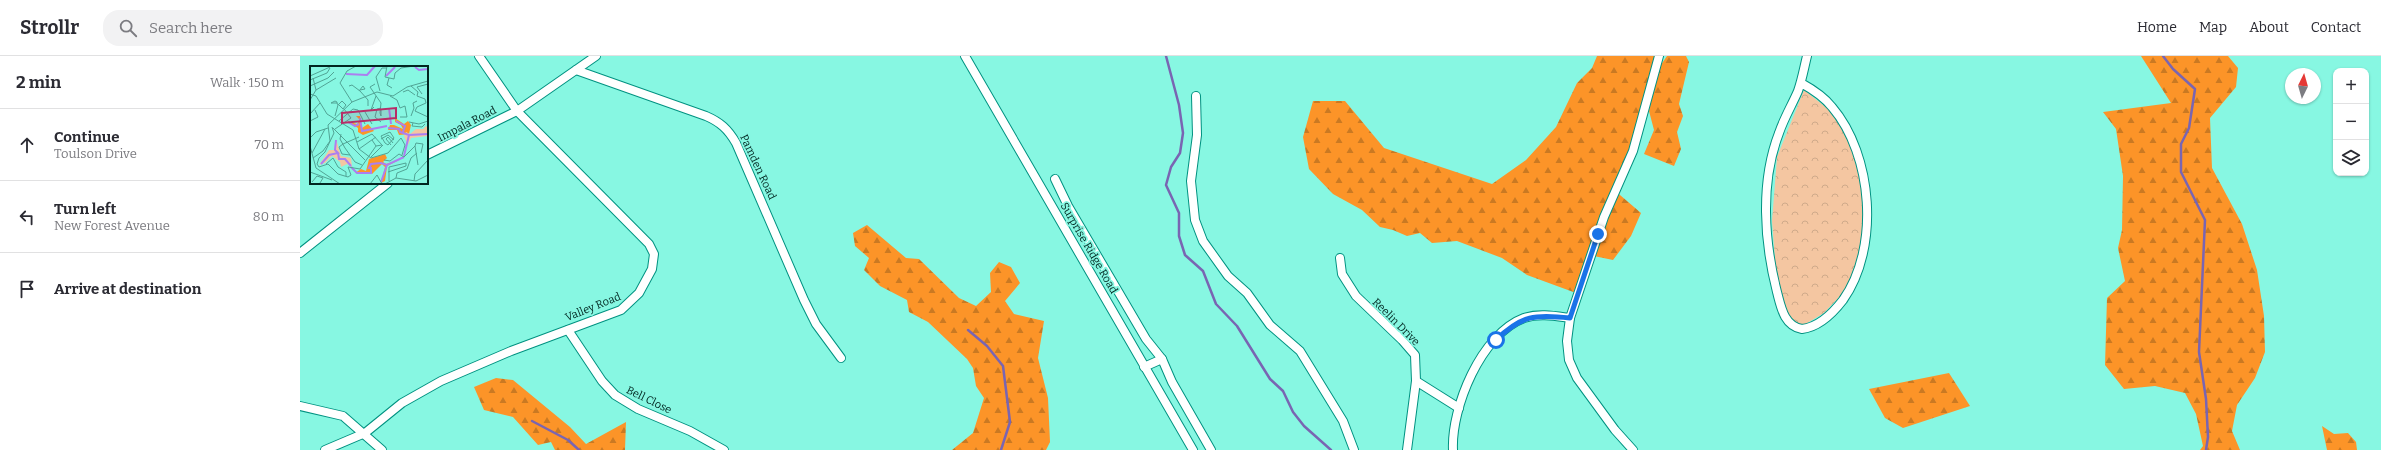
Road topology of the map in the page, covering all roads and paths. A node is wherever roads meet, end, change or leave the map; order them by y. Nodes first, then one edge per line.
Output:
1 (479, 56) edge
2 (596, 56) edge
3 (965, 56) edge
4 (1659, 56) edge
5 (1806, 56) edge
6 (576, 70) junction
7 (1801, 83) junction
8 (1196, 96) dead end
9 (517, 111) junction
10 (428, 155) edge
11 (1056, 179) dead end
12 (387, 184) edge
13 (300, 253) edge
14 (1340, 258) dead end
15 (1570, 318) junction
16 (568, 330) junction
17 (841, 358) dead end
18 (1162, 358) junction
19 (1144, 367) junction
20 (1416, 381) junction
21 (300, 406) edge
22 (1459, 408) junction
23 (365, 433) junction
24 (328, 449) edge
25 (382, 450) edge
26 (724, 450) edge
27 (1193, 450) edge
28 (1211, 450) edge
29 (1354, 450) edge
30 (1407, 450) edge
31 (1453, 450) edge
32 (1633, 450) edge

1 - 9 street, Valley Road
2 - 6 street
3 - 19 street, Surprise Ridge Road
4 - 15 street
5 - 7 street
6 - 9 street
6 - 17 street, Pamden Road
7 - 7 street
8 - 29 street
9 - 10 street, Impala Road
9 - 16 street, Valley Road
11 - 18 street
12 - 13 street
14 - 20 street, Reelin Drive
15 - 22 street
15 - 32 street
16 - 23 street, Valley Road
16 - 26 street, Bell Close
18 - 19 street
18 - 28 street
19 - 27 street, Surprise Ridge Road
20 - 22 street
20 - 30 street, Reelin Drive
21 - 23 street
22 - 31 street
23 - 24 street, Valley Road
23 - 25 street

